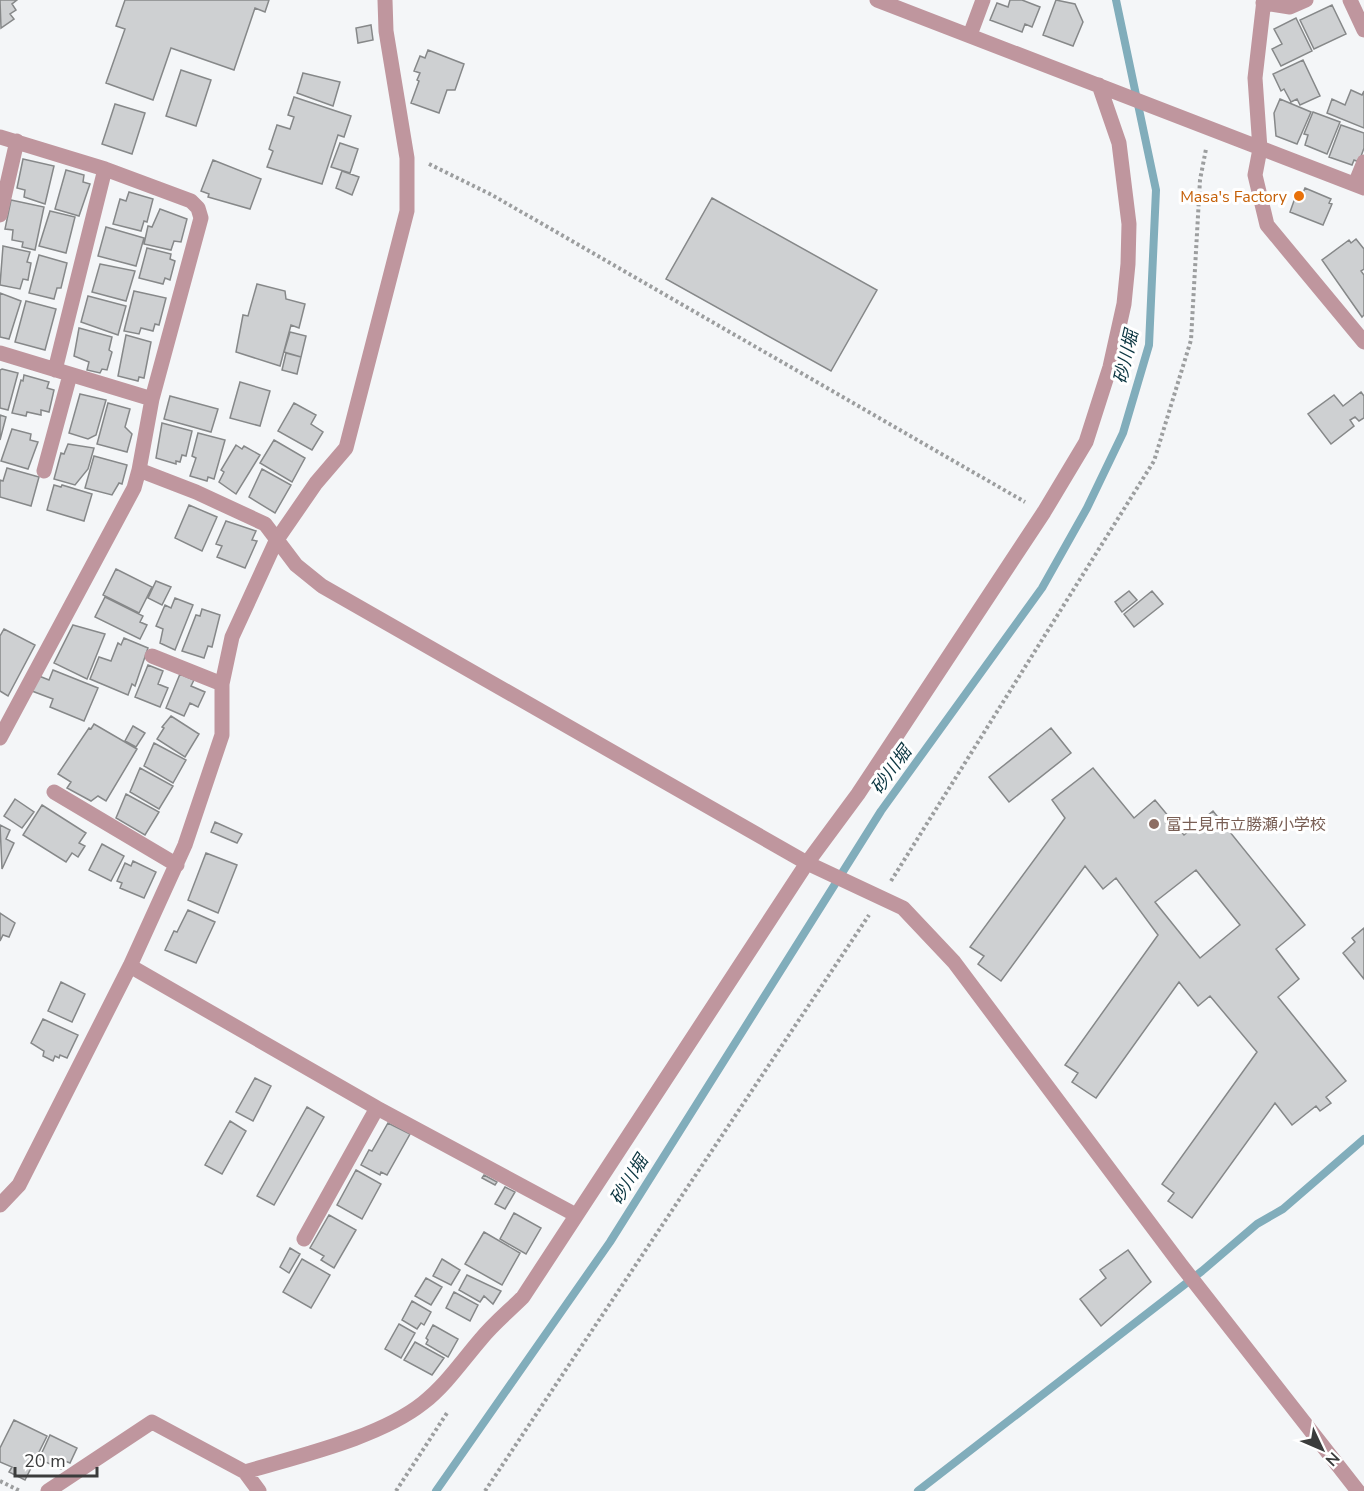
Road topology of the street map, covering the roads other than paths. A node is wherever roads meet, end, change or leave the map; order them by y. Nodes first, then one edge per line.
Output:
1 (385, 0) edge
2 (877, 0) edge
3 (983, 0) edge
4 (1306, 0) edge
5 (1350, 0) edge
6 (1264, 1) edge
7 (1364, 30) edge
8 (970, 35) junction
9 (1099, 86) junction
10 (0, 137) edge
11 (17, 141) junction
12 (1260, 149) junction
13 (1364, 162) edge
14 (105, 169) junction
15 (1360, 186) edge
16 (0, 215) edge
17 (1364, 342) edge
18 (0, 353) edge
19 (55, 370) junction
20 (70, 375) junction
21 (152, 399) junction
22 (139, 470) junction
23 (44, 471) dead end
24 (276, 541) junction
25 (152, 656) dead end
26 (222, 684) junction
27 (0, 738) edge
28 (54, 792) dead end
29 (807, 863) junction
30 (177, 865) junction
31 (130, 966) junction
32 (377, 1108) junction
33 (0, 1204) edge
34 (576, 1215) junction
35 (304, 1239) dead end
36 (245, 1472) junction
37 (48, 1491) edge
38 (260, 1491) edge
39 (1358, 1491) edge

1 - 24 street
2 - 8 street
3 - 8 street
4 - 6 street
5 - 7 street
6 - 12 street
8 - 9 street
9 - 12 street
9 - 29 street
10 - 11 street
11 - 14 street
11 - 16 street
12 - 15 street
12 - 17 street
13 - 15 street
14 - 19 street
14 - 21 street
18 - 19 street
19 - 20 street
20 - 21 street
20 - 23 street
21 - 22 street
22 - 24 street
22 - 27 street
24 - 26 street
24 - 29 street
25 - 26 street
26 - 30 street
28 - 30 street
29 - 34 street
29 - 39 street
30 - 31 street
31 - 32 street
31 - 33 street
32 - 34 street
32 - 35 street
34 - 36 street
36 - 37 street
36 - 38 street

